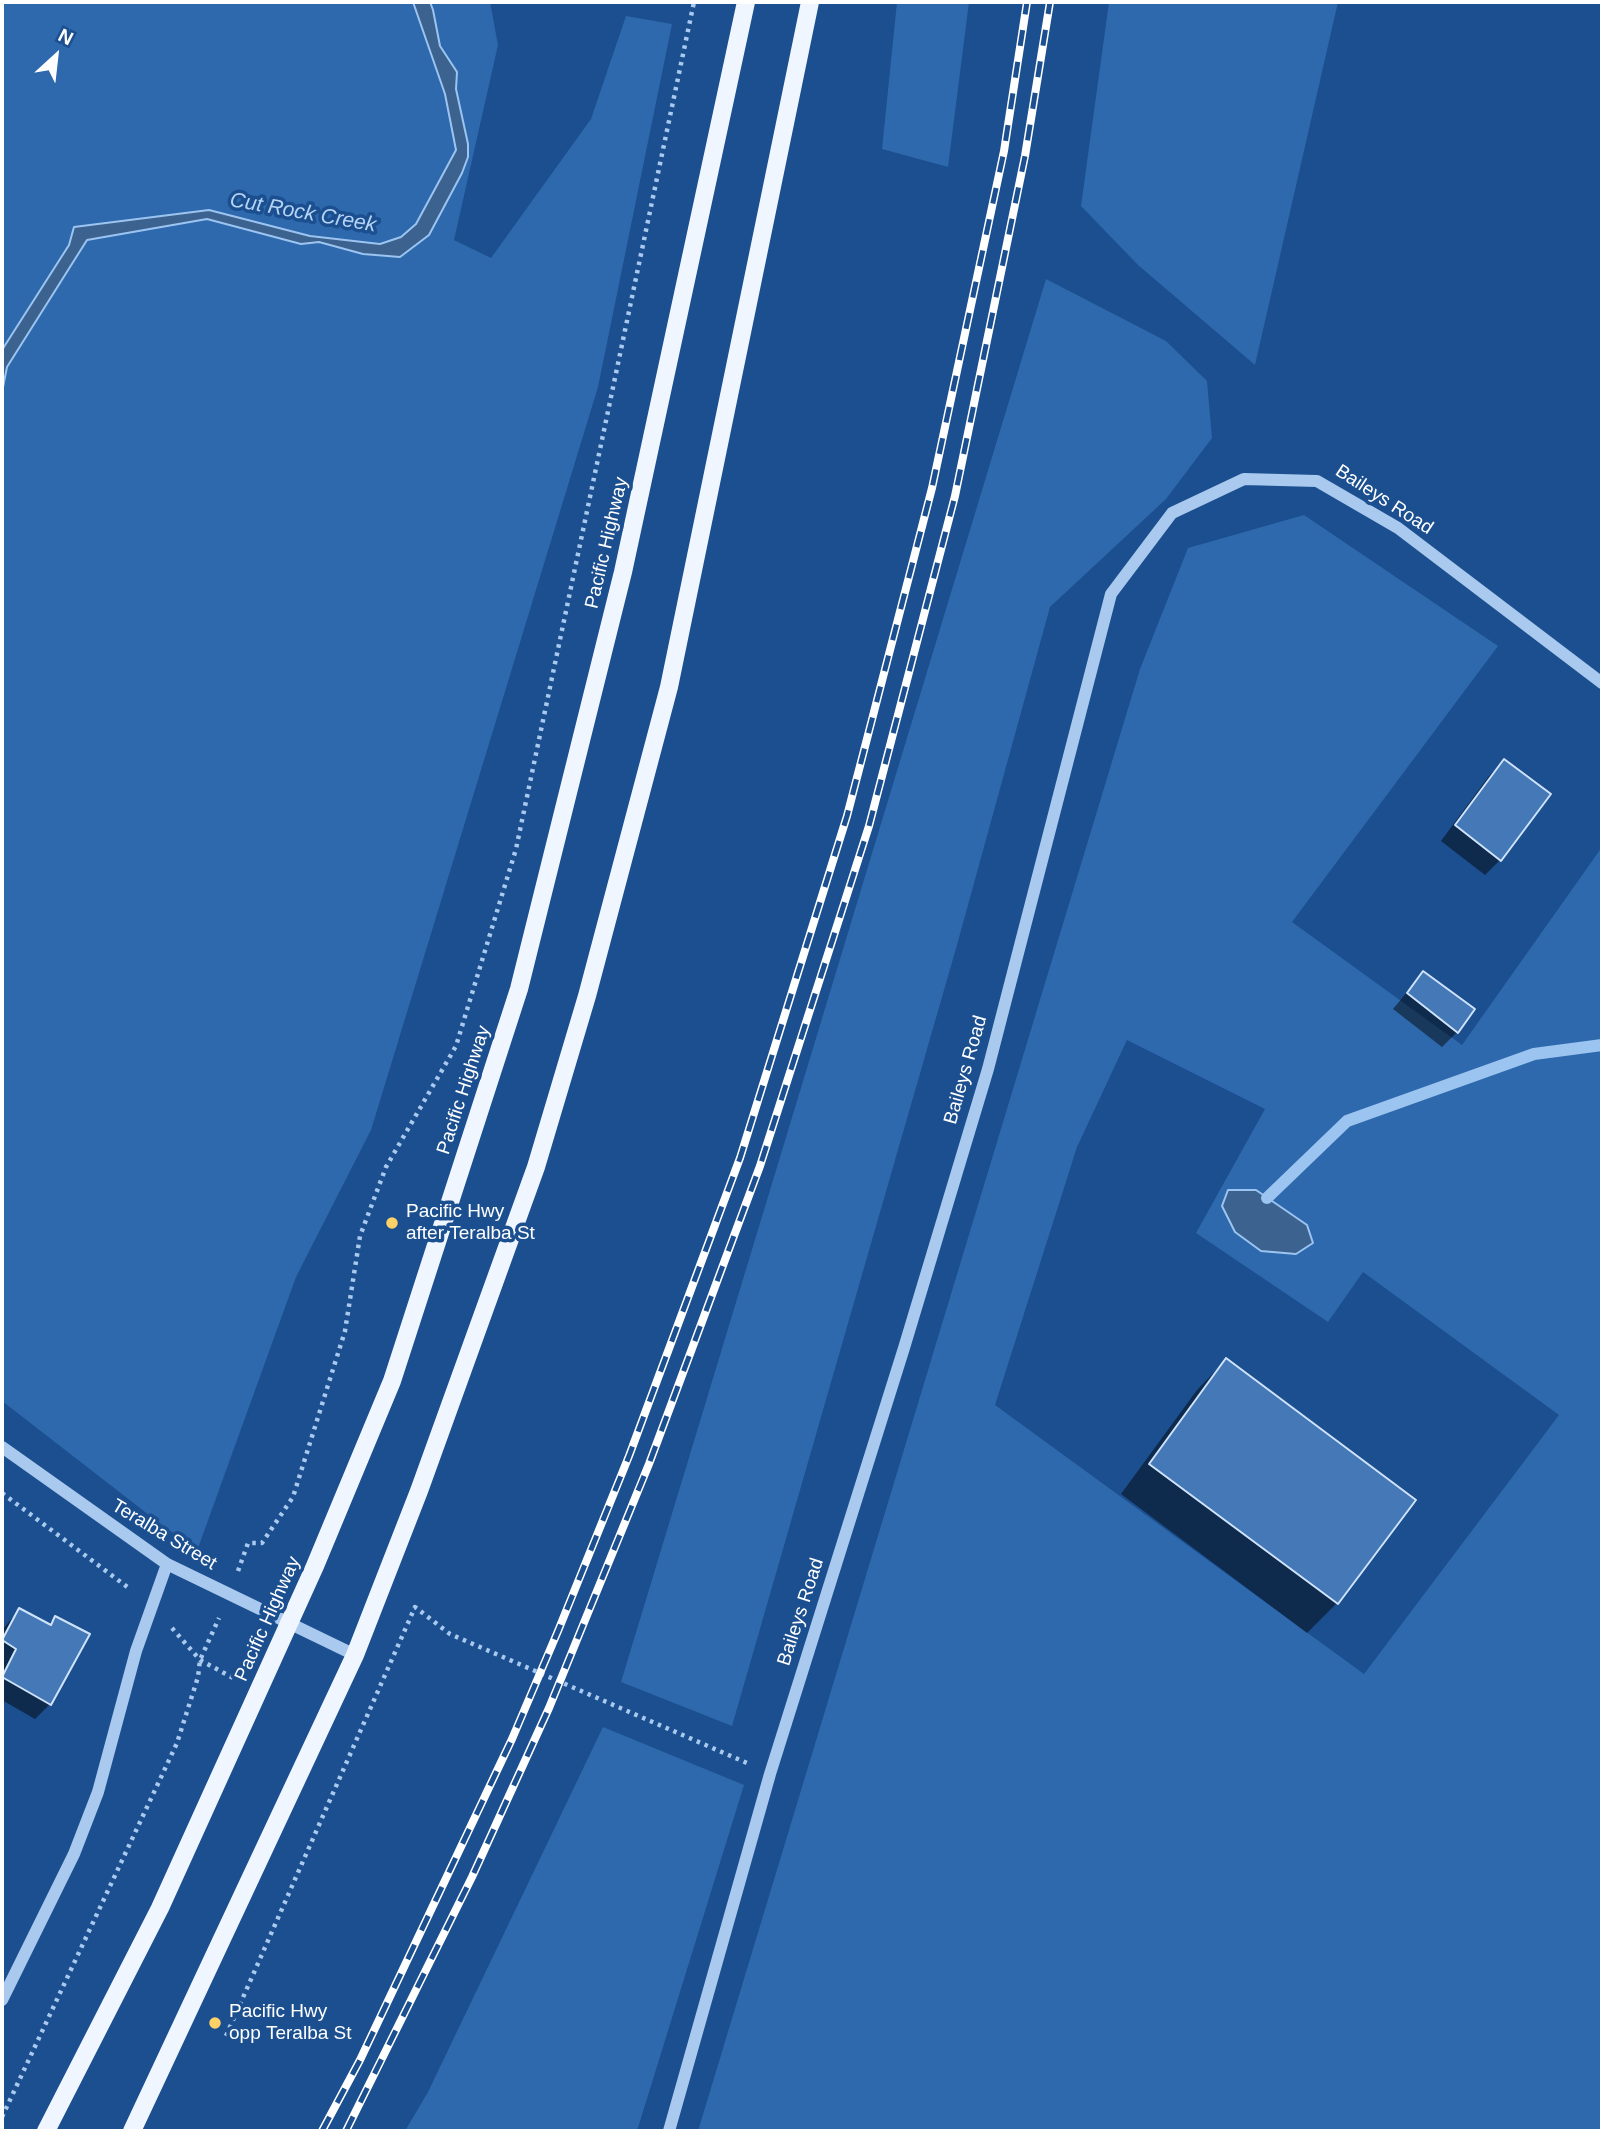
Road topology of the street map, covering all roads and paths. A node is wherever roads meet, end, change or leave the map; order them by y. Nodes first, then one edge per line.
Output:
1 (694, 2) edge
2 (746, 2) edge
3 (810, 2) edge
4 (1602, 683) edge
5 (2, 1447) edge
6 (2, 1493) edge
7 (248, 1543) dead end
8 (167, 1564) junction
9 (152, 1606) junction
10 (290, 1621) junction
11 (355, 1655) junction
12 (200, 1660) junction
13 (215, 1671) dead end
14 (352, 1729) dead end
15 (360, 1733) junction
16 (770, 1774) junction
17 (2, 2000) edge
18 (226, 2036) dead end
19 (2, 2117) edge
20 (46, 2131) edge
21 (132, 2131) edge
22 (669, 2131) edge

1 - 7 path
2 - 10 main road, Pacific Highway
3 - 11 main road
4 - 16 street, Baileys Road
5 - 8 street, Teralba Street
6 - 9 path
8 - 9 street
8 - 10 street, Teralba Street
9 - 12 path
9 - 17 street
10 - 11 street, Teralba Street
10 - 20 main road, Pacific Highway
11 - 21 main road
12 - 13 path
12 - 19 path
14 - 15 path
15 - 16 path
15 - 18 path
16 - 22 street, Baileys Road

